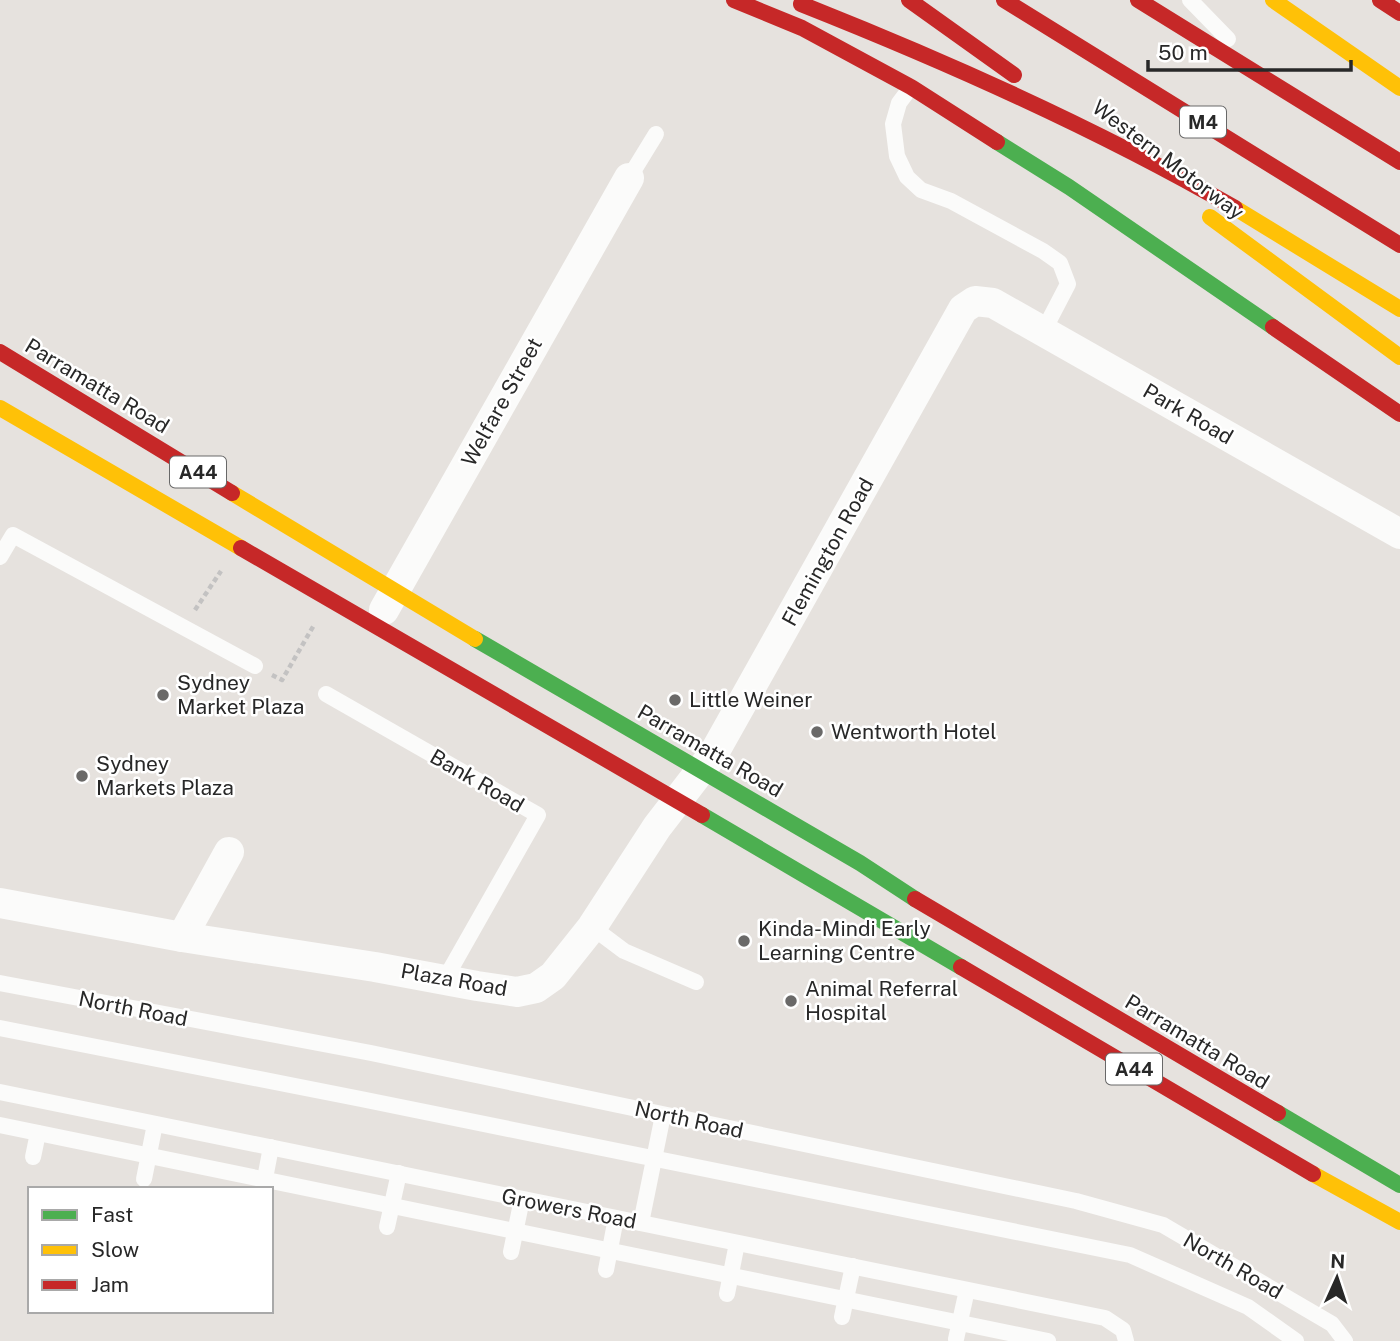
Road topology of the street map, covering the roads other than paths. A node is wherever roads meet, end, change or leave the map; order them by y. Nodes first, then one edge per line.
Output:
1 (734, 0) edge
2 (789, 0) edge
3 (909, 0) edge
4 (1004, 0) edge
5 (1138, 0) edge
6 (1190, 0) edge
7 (1273, 0) edge
8 (1380, 0) edge
9 (1400, 13) edge
10 (1269, 81) junction
11 (911, 87) junction
12 (1400, 88) edge
13 (656, 134) dead end
14 (1400, 162) edge
15 (629, 178) joint
16 (1400, 245) edge
17 (975, 301) joint
18 (1393, 305) edge
19 (1043, 332) junction
20 (0, 352) edge
21 (1400, 357) edge
22 (0, 408) edge
23 (1400, 414) edge
24 (1400, 534) edge
25 (0, 557) edge
26 (395, 592) junction
27 (375, 625) junction
28 (256, 666) road end
29 (326, 694) dead end
30 (700, 770) junction
31 (676, 802) junction
32 (229, 852) dead end
33 (0, 903) edge
34 (592, 927) junction
35 (182, 937) junction
36 (445, 979) junction
37 (696, 982) dead end
38 (0, 983) edge
39 (0, 1028) edge
40 (0, 1092) edge
41 (663, 1115) junction
42 (155, 1124) junction
43 (0, 1125) edge
44 (38, 1133) junction
45 (271, 1147) junction
46 (148, 1155) junction
47 (33, 1157) dead end
48 (654, 1160) junction
49 (398, 1173) junction
50 (144, 1180) dead end
51 (264, 1184) edge
52 (1400, 1185) edge
53 (522, 1199) junction
54 (392, 1206) junction
55 (616, 1218) junction
56 (1400, 1222) edge
57 (641, 1223) junction
58 (387, 1227) dead end
59 (515, 1231) junction
60 (737, 1243) junction
61 (609, 1251) junction
62 (511, 1252) dead end
63 (853, 1266) junction
64 (606, 1270) dead end
65 (731, 1276) junction
66 (967, 1290) junction
67 (727, 1294) dead end
68 (846, 1299) junction
69 (842, 1317) dead end
70 (959, 1323) junction
71 (956, 1339) edge
72 (1048, 1341) edge
73 (1126, 1341) edge
74 (1296, 1341) edge
75 (1346, 1341) edge

1 - 11 highway
2 - 18 highway
3 - 21 highway, Western Motorway
4 - 16 highway, Western Motorway / M4
5 - 10 highway
6 - 10 lane
7 - 12 highway
8 - 9 highway
10 - 14 highway
11 - 19 lane
11 - 23 highway
13 - 15 lane
15 - 26 street, Welfare Street
17 - 19 street, Park Road
17 - 30 street, Flemington Road
19 - 24 street, Park Road
20 - 26 highway, Parramatta Road / A44
22 - 27 highway, A44
25 - 28 lane
26 - 27 street, Welfare Street
26 - 30 highway, Parramatta Road / A44
27 - 31 highway, A44
29 - 36 lane, Bank Road
30 - 31 street, Flemington Road
30 - 52 highway, Parramatta Road / A44
31 - 34 street, Plaza Road
31 - 56 highway, A44
32 - 35 street
33 - 35 street, Plaza Road
34 - 36 street, Plaza Road
34 - 37 lane
35 - 36 street, Plaza Road
38 - 41 lane, North Road
39 - 48 lane
40 - 42 lane, Growers Road
41 - 48 lane
41 - 75 lane, North Road
42 - 45 lane, Growers Road
42 - 46 lane
43 - 44 lane, Growers Road
44 - 46 lane, Growers Road
44 - 47 lane
45 - 49 lane, Growers Road
45 - 51 lane
46 - 50 lane
46 - 51 lane, Growers Road
48 - 57 lane
48 - 74 lane
49 - 53 lane, Growers Road
49 - 54 lane
51 - 54 lane, Growers Road
53 - 55 lane, Growers Road
53 - 59 lane
54 - 58 lane
54 - 59 lane, Growers Road
55 - 57 lane, Growers Road
55 - 61 lane
57 - 60 lane, Growers Road
59 - 61 lane, Growers Road
59 - 62 lane
60 - 63 lane, Growers Road
60 - 65 lane
61 - 64 lane
61 - 65 lane, Growers Road
63 - 66 lane, Growers Road
63 - 68 lane
65 - 67 lane
65 - 68 lane, Growers Road
66 - 70 lane
66 - 73 lane, Growers Road
68 - 69 lane
68 - 70 lane, Growers Road
70 - 71 lane
70 - 72 lane, Growers Road

